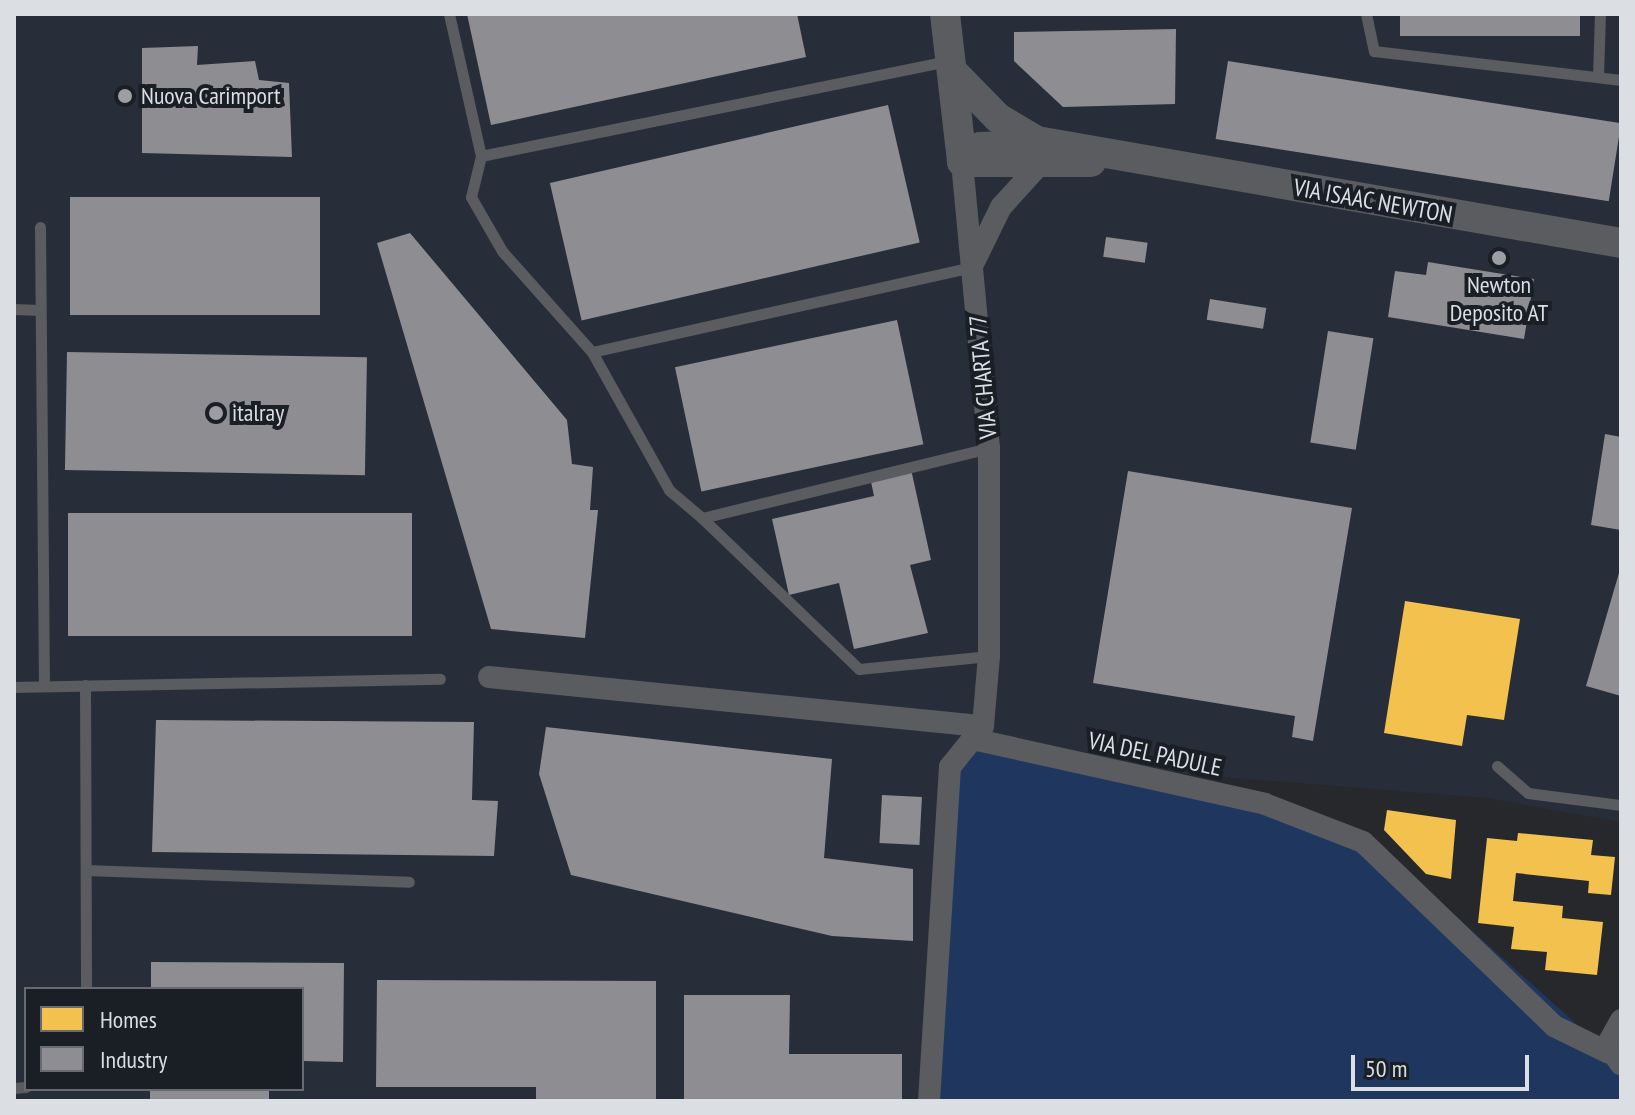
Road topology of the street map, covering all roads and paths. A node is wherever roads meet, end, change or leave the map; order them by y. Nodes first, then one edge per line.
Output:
1 (449, 14) edge
2 (945, 14) edge
3 (1366, 14) edge
4 (1600, 14) edge
5 (952, 66) junction
6 (1598, 77) junction
7 (1621, 80) edge
8 (1039, 153) junction
9 (481, 156) junction
10 (962, 162) junction
11 (40, 227) dead end
12 (1621, 243) edge
13 (973, 267) junction
14 (14, 309) edge
15 (40, 310) junction
16 (592, 352) junction
17 (989, 448) junction
18 (702, 518) junction
19 (989, 656) junction
20 (489, 677) dead end
21 (440, 679) dead end
22 (85, 685) junction
23 (44, 686) junction
24 (14, 687) edge
25 (980, 733) junction
26 (1497, 766) dead end
27 (1621, 805) edge
28 (86, 870) junction
29 (409, 882) dead end
30 (86, 987) edge
31 (1621, 1020) edge
32 (1615, 1058) edge
33 (929, 1101) edge

1 - 9 lane
2 - 5 street, VIA CHARTA 77
3 - 6 lane
4 - 6 lane
5 - 8 street
5 - 9 lane
5 - 10 street, VIA CHARTA 77
6 - 7 lane
8 - 10 street, VIA ISAAC NEWTON
8 - 12 street, VIA ISAAC NEWTON
8 - 13 street
9 - 16 lane
10 - 13 street, VIA CHARTA 77
11 - 15 lane
13 - 16 lane
13 - 17 street, VIA CHARTA 77
14 - 15 lane
15 - 23 lane
16 - 18 lane
17 - 18 lane
17 - 19 street, VIA CHARTA 77
18 - 19 lane
19 - 25 street, VIA CHARTA 77
20 - 25 street, VIA DEL PADULE
21 - 22 lane
22 - 23 lane
22 - 28 lane
23 - 24 lane
25 - 32 street, VIA DEL PADULE
25 - 33 street
26 - 27 lane
28 - 29 lane
28 - 30 lane
31 - 32 street, VIA DEL PADULE

